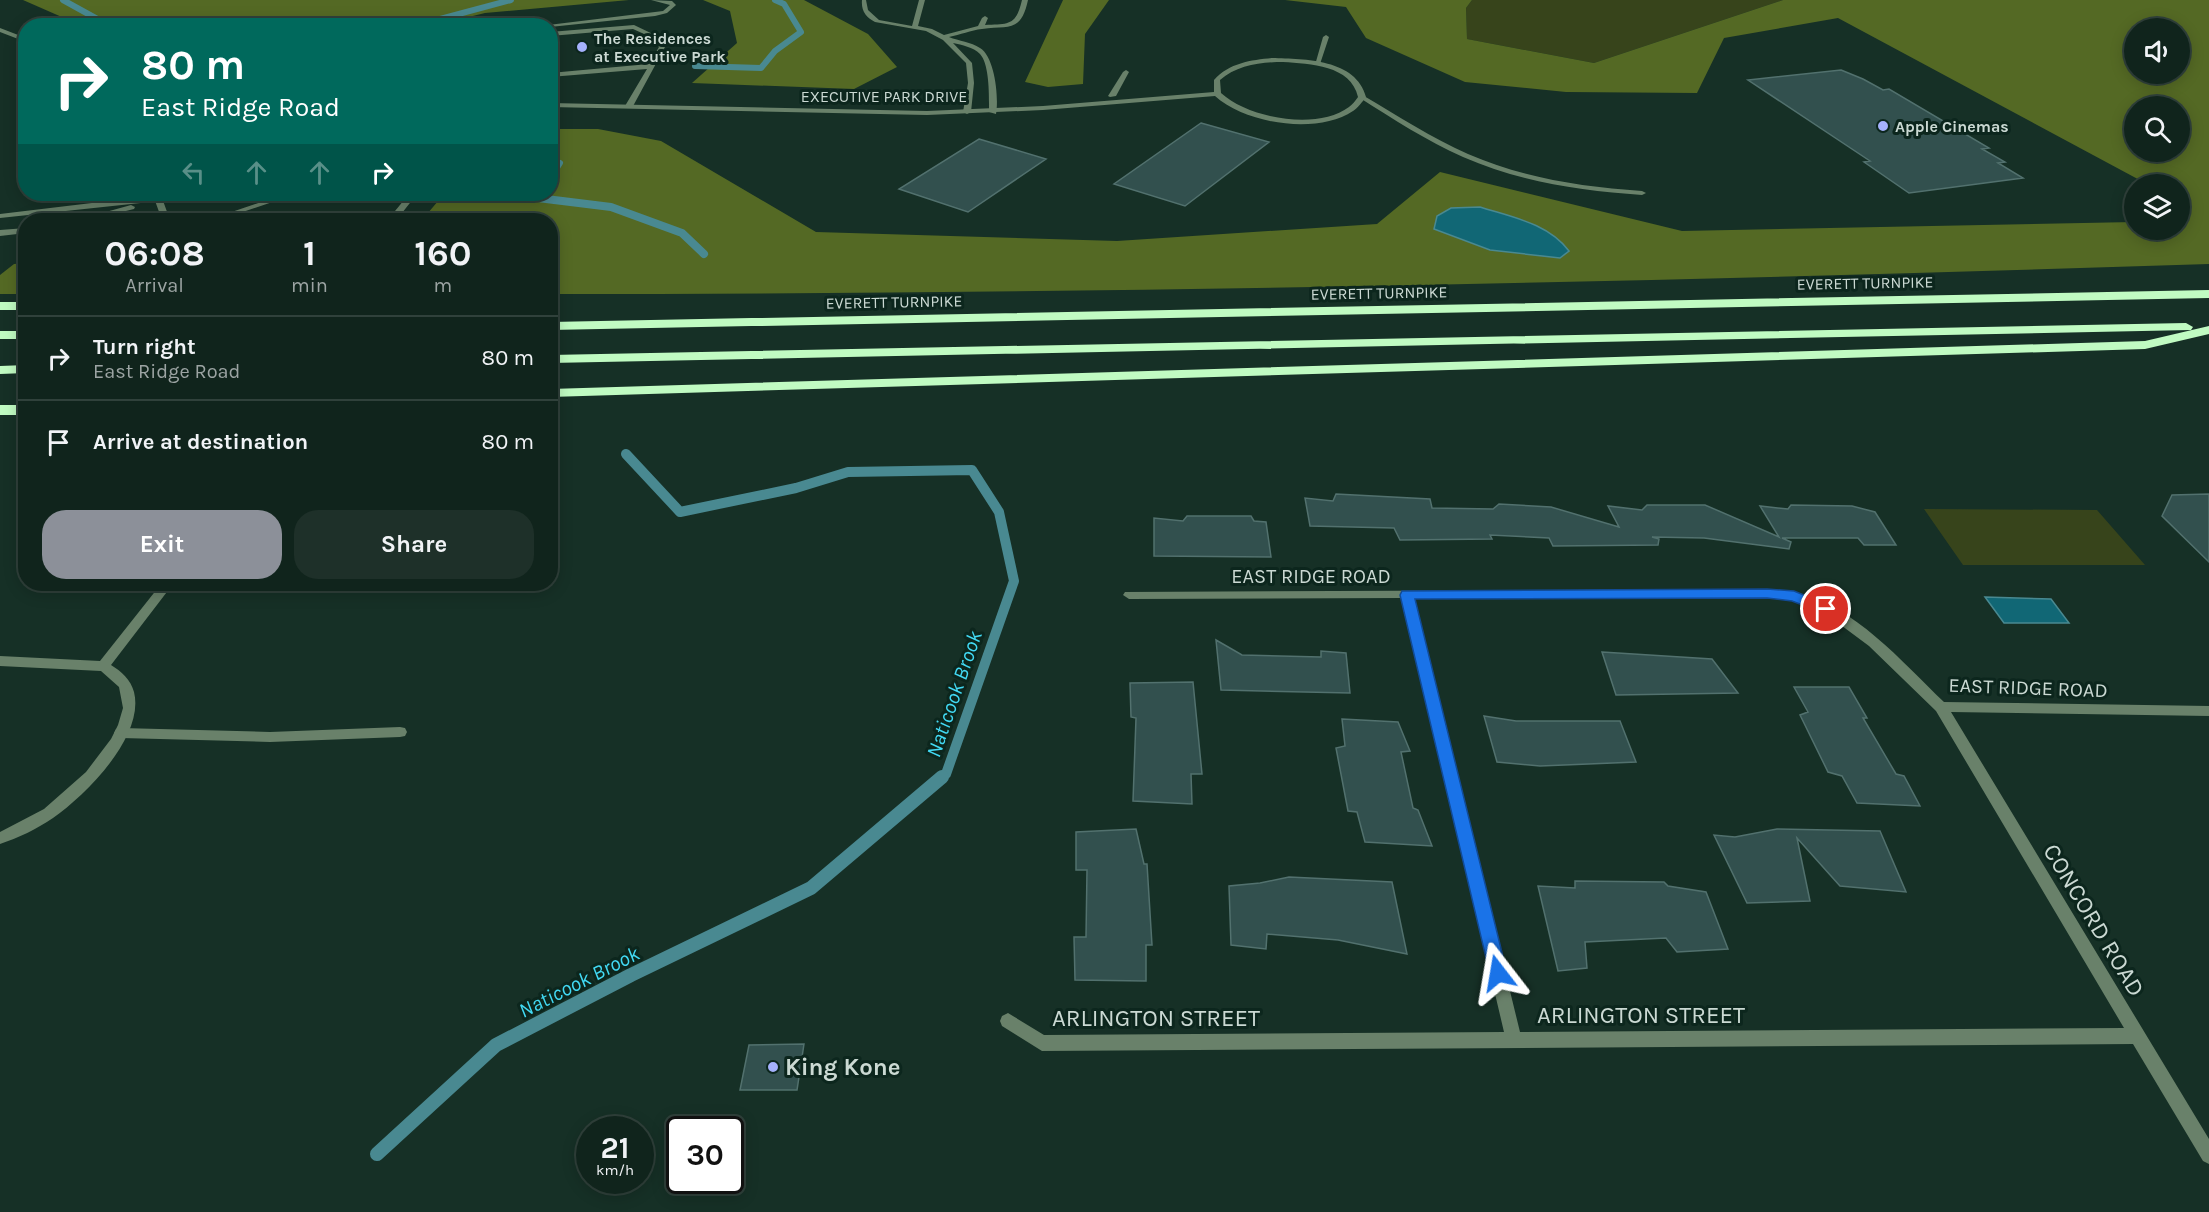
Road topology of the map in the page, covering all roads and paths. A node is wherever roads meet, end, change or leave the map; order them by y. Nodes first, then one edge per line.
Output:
1 (654, 0) edge
2 (922, 0) edge
3 (1025, 0) edge
4 (864, 1) edge
5 (985, 18) dead end
6 (558, 24) edge
7 (915, 27) junction
8 (981, 27) junction
9 (0, 30) edge
10 (558, 33) edge
11 (18, 37) edge
12 (944, 38) junction
13 (1326, 38) dead end
14 (1317, 64) junction
15 (653, 66) junction
16 (1126, 72) dead end
17 (558, 74) edge
18 (1217, 94) junction
19 (1112, 96) dead end
20 (1362, 97) junction
21 (558, 105) edge
22 (629, 106) junction
23 (967, 112) junction
24 (993, 112) junction
25 (1642, 193) dead end
26 (132, 201) edge
27 (148, 201) edge
28 (271, 201) edge
29 (408, 201) edge
30 (399, 212) dead end
31 (26, 213) edge
32 (106, 213) edge
33 (234, 213) edge
34 (18, 214) edge
35 (0, 216) edge
36 (18, 231) edge
37 (0, 233) edge
38 (2209, 294) edge
39 (0, 306) edge
40 (18, 306) edge
41 (558, 326) edge
42 (2209, 328) edge
43 (0, 335) edge
44 (18, 335) edge
45 (558, 358) edge
46 (18, 369) edge
47 (0, 370) edge
48 (558, 393) edge
49 (18, 410) edge
50 (0, 411) edge
51 (162, 591) edge
52 (1407, 595) junction
53 (1129, 596) dead end
54 (0, 661) edge
55 (104, 666) junction
56 (1941, 707) junction
57 (2209, 711) edge
58 (400, 732) dead end
59 (121, 733) junction
60 (0, 838) edge
61 (1008, 1021) dead end
62 (2138, 1036) junction
63 (1514, 1040) junction
64 (2209, 1155) edge

1 - 6 street
2 - 7 street
3 - 8 street
4 - 7 street
5 - 8 street
7 - 12 street
8 - 12 street
9 - 11 street
10 - 15 street
12 - 23 street
12 - 24 street
13 - 14 street
14 - 18 street
14 - 20 street
15 - 17 street
15 - 22 street
16 - 19 street
18 - 20 street
18 - 24 street, EXECUTIVE PARK DRIVE
20 - 25 street
21 - 22 street, EXECUTIVE PARK DRIVE
22 - 23 street, EXECUTIVE PARK DRIVE
23 - 24 street, EXECUTIVE PARK DRIVE
26 - 31 street
27 - 32 street
28 - 33 street
29 - 30 street
34 - 35 street
36 - 37 street
38 - 41 highway, EVERETT TURNPIKE
39 - 40 highway
42 - 45 highway
42 - 48 highway
43 - 44 highway
46 - 47 highway
49 - 50 highway
51 - 55 street
52 - 53 street, EAST RIDGE ROAD
52 - 56 street, EAST RIDGE ROAD
52 - 63 street
54 - 55 street
55 - 59 street
56 - 57 street, EAST RIDGE ROAD
56 - 62 street, CONCORD ROAD
58 - 59 street
59 - 60 street
61 - 63 street, ARLINGTON STREET
62 - 63 street, ARLINGTON STREET
62 - 64 street, CONCORD ROAD

